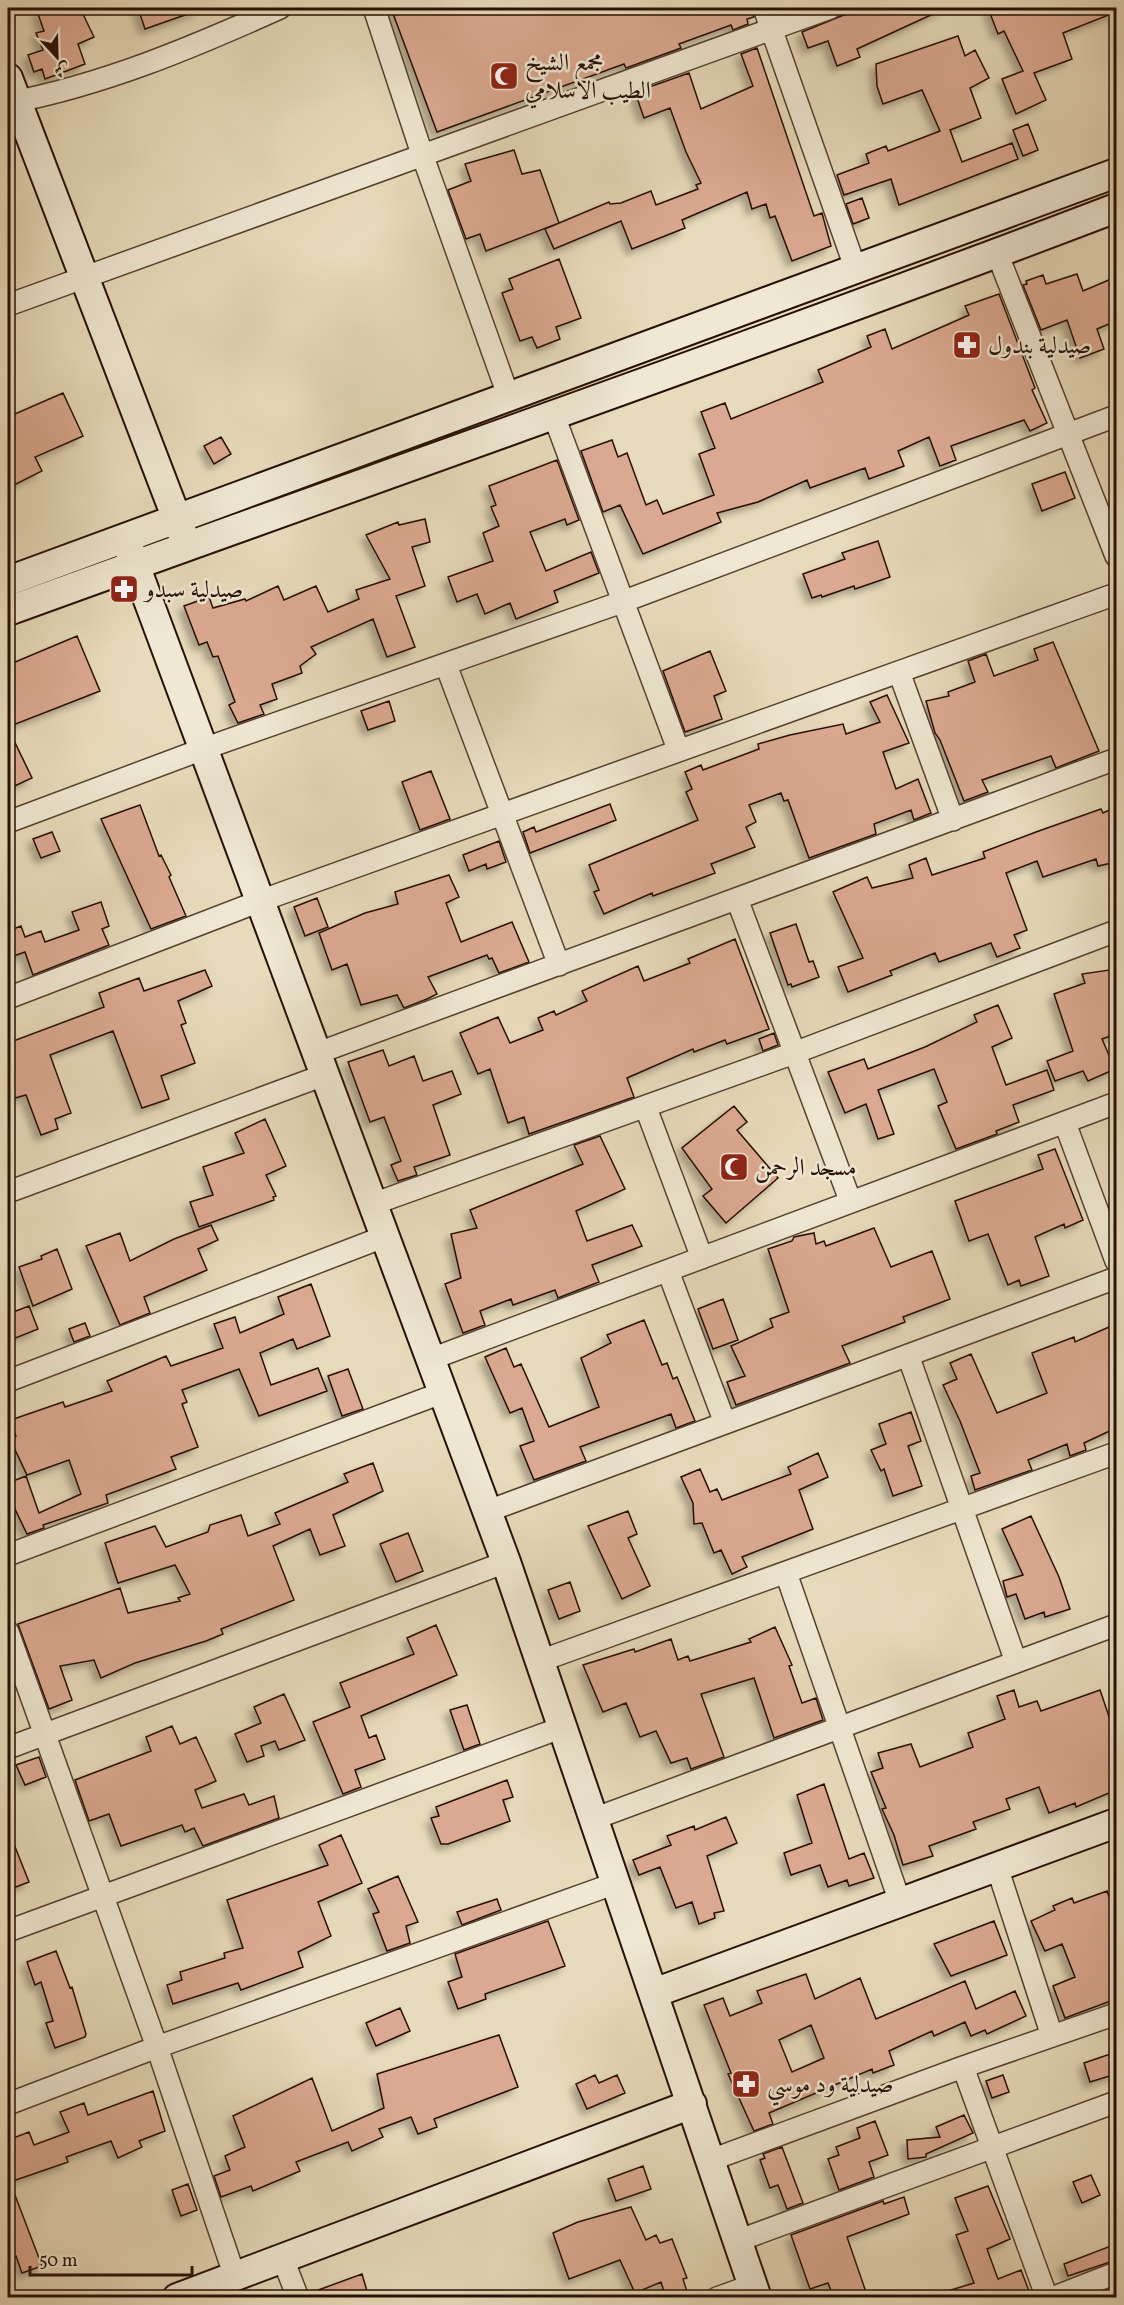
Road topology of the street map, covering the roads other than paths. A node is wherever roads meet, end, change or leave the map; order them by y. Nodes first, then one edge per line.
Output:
1 (279, 8) edge
2 (374, 8) edge
3 (764, 8) edge
4 (830, 8) edge
5 (772, 30) junction
6 (10, 94) edge
7 (422, 154) junction
8 (1116, 173) edge
9 (1116, 208) edge
10 (997, 253) junction
11 (856, 270) junction
12 (84, 275) junction
13 (8, 304) edge
14 (508, 395) junction
15 (554, 416) junction
16 (1116, 416) edge
17 (1069, 432) junction
18 (182, 532) junction
19 (125, 538) junction
20 (1116, 556) edge
21 (134, 565) junction
22 (8, 581) edge
23 (1116, 594) edge
24 (622, 602) junction
25 (8, 611) edge
26 (446, 665) junction
27 (899, 672) junction
28 (203, 749) junction
29 (678, 749) junction
30 (1116, 759) edge
31 (502, 816) junction
32 (952, 820) junction
33 (8, 822) edge
34 (737, 899) junction
35 (260, 901) junction
36 (1116, 931) edge
37 (559, 965) junction
38 (8, 998) edge
39 (794, 1053) junction
40 (320, 1064) junction
41 (1116, 1103) edge
42 (646, 1107) junction
43 (1065, 1123) junction
44 (8, 1192) edge
45 (850, 1200) junction
46 (374, 1204) junction
47 (386, 1236) junction
48 (702, 1258) junction
49 (1116, 1261) edge
50 (668, 1271) junction
51 (1116, 1278) edge
52 (908, 1355) junction
53 (431, 1359) junction
54 (8, 1381) edge
55 (444, 1392) junction
56 (725, 1423) junction
57 (1116, 1453) edge
58 (961, 1510) junction
59 (488, 1511) junction
60 (8, 1555) edge
61 (506, 1562) junction
62 (786, 1573) junction
63 (1116, 1625) edge
64 (8, 1632) edge
65 (540, 1661) junction
66 (1016, 1662) junction
67 (563, 1727) junction
68 (840, 1729) junction
69 (46, 1734) junction
70 (8, 1748) edge
71 (596, 1818) junction
72 (1116, 1823) edge
73 (997, 1867) junction
74 (616, 1883) junction
75 (102, 1896) junction
76 (900, 1902) junction
77 (8, 1931) edge
78 (654, 1993) junction
79 (1116, 2014) edge
80 (1052, 2036) junction
81 (157, 2047) junction
82 (963, 2067) junction
83 (1116, 2102) edge
84 (8, 2104) edge
85 (692, 2104) junction
86 (991, 2149) junction
87 (711, 2160) junction
88 (737, 2241) junction
89 (283, 2259) junction
90 (1116, 2273) edge
91 (235, 2277) junction
92 (755, 2291) edge
93 (177, 2298) edge
94 (298, 2298) edge
95 (717, 2298) edge
96 (1047, 2298) edge
97 (1052, 2298) edge

1 - 6 street
2 - 7 street
3 - 5 street
4 - 5 street
5 - 7 street
5 - 11 street
6 - 12 street
7 - 12 street
7 - 14 street
8 - 11 street
9 - 10 street
10 - 15 street
10 - 17 street
11 - 14 street
12 - 13 street
12 - 18 street
14 - 18 street
15 - 18 street
15 - 24 street
16 - 17 street
17 - 20 street
17 - 24 street
18 - 19 street
18 - 21 street
19 - 21 street
19 - 22 street
21 - 25 street
21 - 28 street
23 - 27 street
24 - 26 street
24 - 29 street
26 - 28 street
26 - 31 street
27 - 29 street
27 - 32 street
28 - 33 street
28 - 35 street
29 - 31 street
30 - 32 street
31 - 35 street
31 - 37 street
32 - 34 street
34 - 37 street
34 - 39 street
35 - 38 street
35 - 40 street
36 - 39 street
37 - 40 street
39 - 42 street
39 - 45 street
40 - 44 street
40 - 46 street
41 - 43 street
42 - 46 street
42 - 48 street
43 - 45 street
43 - 49 street
45 - 48 street
46 - 47 street
47 - 53 street
47 - 54 street
48 - 50 street
50 - 53 street
50 - 56 street
51 - 52 street
52 - 56 street
52 - 58 street
53 - 55 street
55 - 59 street
55 - 60 street
56 - 59 street
57 - 58 street
58 - 62 street
58 - 66 street
59 - 61 street
61 - 65 street
61 - 69 street
62 - 65 street
62 - 68 street
63 - 66 street
64 - 69 street
65 - 67 street
66 - 68 street
67 - 71 street
67 - 75 street
68 - 71 street
68 - 76 street
69 - 70 street
69 - 75 street
71 - 74 street
72 - 73 street
73 - 76 street
73 - 80 street
74 - 78 street
74 - 81 street
75 - 77 street
75 - 81 street
76 - 78 street
78 - 85 street
79 - 80 street
80 - 82 street
81 - 84 street
81 - 91 street
82 - 86 street
82 - 87 street
83 - 86 street
85 - 87 street
85 - 89 street
86 - 88 street
86 - 96 street
87 - 88 street
88 - 92 street
89 - 91 street
89 - 94 street
90 - 97 street
91 - 93 street
92 - 95 street

